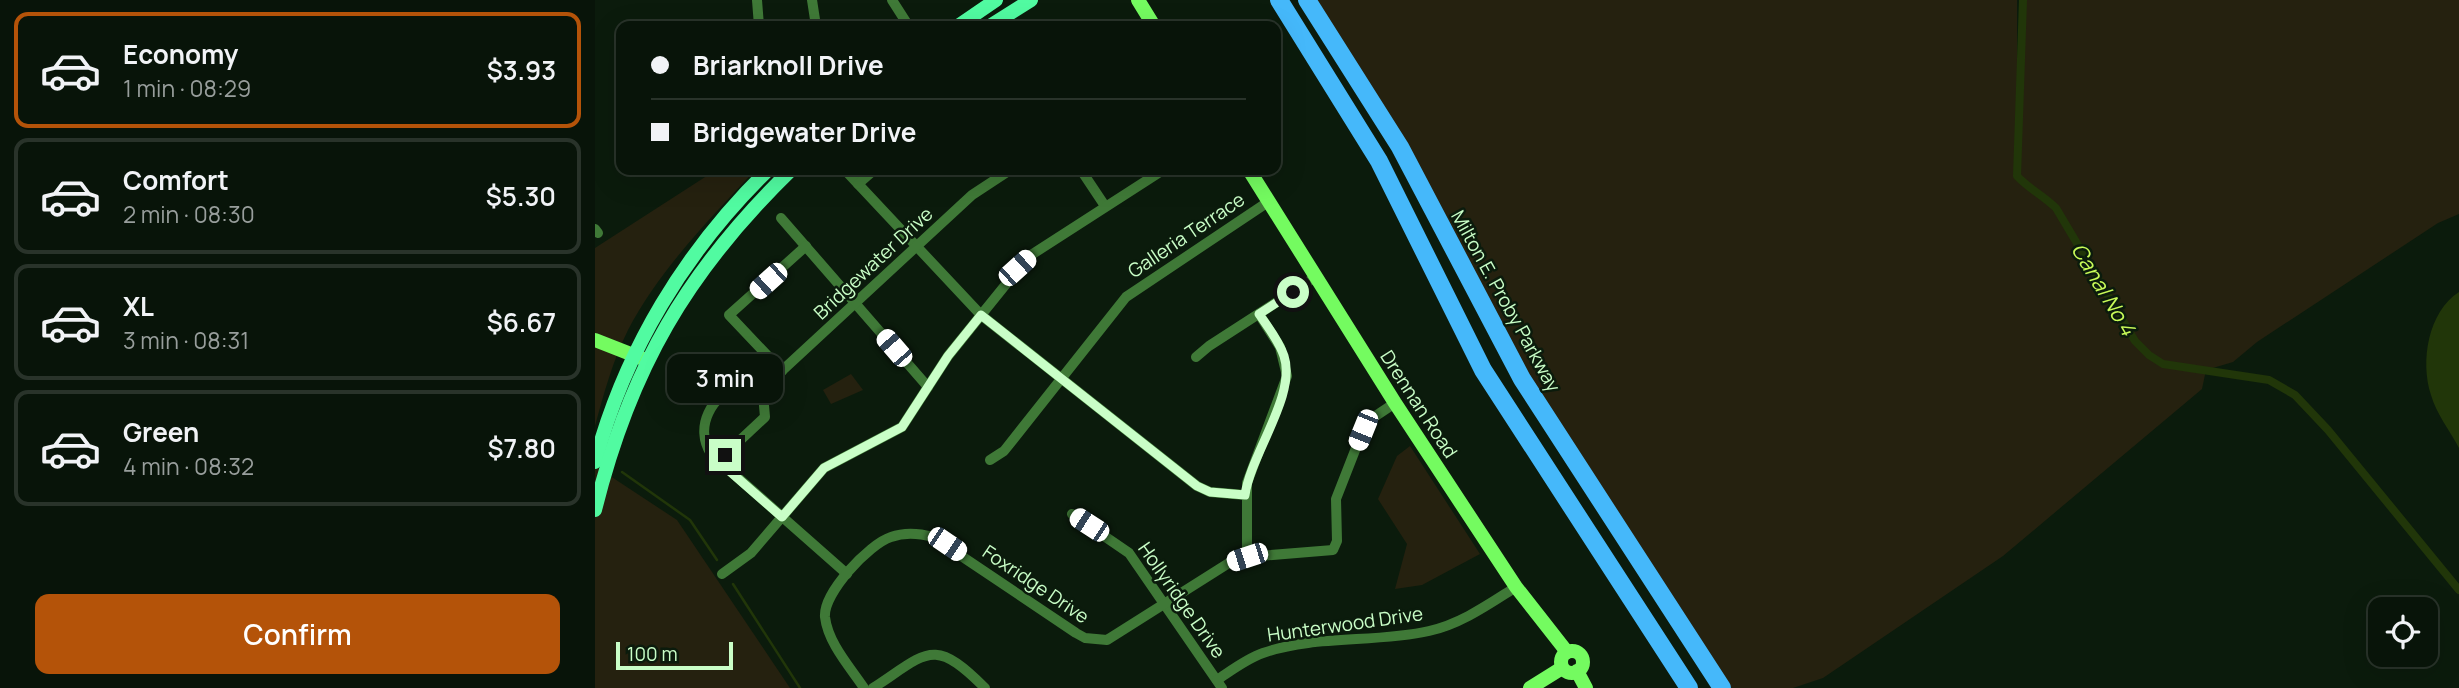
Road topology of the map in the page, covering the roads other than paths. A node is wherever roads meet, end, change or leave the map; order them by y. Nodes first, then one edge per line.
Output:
1 (757, 0) edge
2 (812, 0) edge
3 (892, 0) edge
4 (996, 0) edge
5 (1031, 0) edge
6 (1138, 0) edge
7 (1279, 0) edge
8 (1307, 0) edge
9 (759, 21) edge
10 (815, 21) edge
11 (905, 21) edge
12 (965, 21) edge
13 (998, 21) edge
14 (1151, 21) edge
15 (763, 175) edge
16 (786, 175) edge
17 (850, 175) edge
18 (868, 175) edge
19 (1002, 175) edge
20 (1084, 175) edge
21 (1155, 175) edge
22 (1252, 175) edge
23 (858, 184) junction
24 (1268, 202) junction
25 (1105, 206) junction
26 (781, 218) dead end
27 (806, 246) junction
28 (916, 248) junction
29 (1314, 278) junction
30 (855, 304) junction
31 (1259, 314) junction
32 (981, 315) junction
33 (595, 340) edge
34 (1196, 357) dead end
35 (640, 358) junction
36 (782, 371) junction
37 (1063, 379) junction
38 (762, 383) junction
39 (928, 387) junction
40 (1395, 403) junction
41 (990, 460) dead end
42 (718, 461) junction
43 (595, 462) edge
44 (1245, 495) junction
45 (595, 510) edge
46 (1072, 514) dead end
47 (782, 517) junction
48 (1337, 541) junction
49 (1350, 541) dead end
50 (1247, 557) junction
51 (722, 573) dead end
52 (847, 574) junction
53 (1516, 587) junction
54 (1165, 604) junction
55 (1085, 638) junction
56 (1080, 650) dead end
57 (1567, 652) junction
58 (1562, 667) junction
59 (1577, 671) junction
60 (1220, 684) edge
61 (864, 688) edge
62 (873, 688) edge
63 (985, 688) edge
64 (1530, 688) edge
65 (1586, 688) edge
66 (1689, 688) edge
67 (1722, 688) edge

1 - 9 street
2 - 10 street
3 - 11 street
4 - 12 main road
5 - 13 main road
6 - 14 street
7 - 66 highway
8 - 67 highway, Milton E. Proby Parkway
15 - 35 main road
16 - 35 main road
17 - 23 street
18 - 23 street
19 - 28 street, Bridgewater Drive
20 - 25 street
21 - 25 street
22 - 24 street, Drennan Road
23 - 28 street
24 - 29 street, Drennan Road
24 - 37 street, Galleria Terrace
25 - 32 street
26 - 27 street
27 - 30 street
27 - 36 street
28 - 30 street, Bridgewater Drive
28 - 32 street
29 - 31 street
29 - 40 street, Drennan Road
30 - 36 street, Bridgewater Drive
30 - 39 street
31 - 34 street
31 - 44 street
32 - 37 street
32 - 39 street
33 - 35 street
35 - 43 main road
35 - 45 main road
36 - 38 street, Bridgewater Drive
37 - 41 street, Galleria Terrace
37 - 44 street
38 - 42 street
38 - 42 street, Bridgewater Drive
39 - 47 street
40 - 48 street
40 - 53 street, Drennan Road
42 - 47 street, Bridgewater Drive
44 - 50 street
46 - 54 street, Hollyridge Drive
47 - 51 street
47 - 52 street, Bridgewater Drive
48 - 49 street
48 - 50 street, Foxridge Drive
50 - 54 street, Foxridge Drive
52 - 55 street, Foxridge Drive
52 - 61 street, Foxridge Drive
53 - 57 street, Drennan Road
53 - 60 street, Hunterwood Drive
54 - 55 street, Foxridge Drive
54 - 60 street, Hollyridge Drive
55 - 56 street
57 - 58 street
57 - 59 street
58 - 59 street
58 - 64 street
59 - 65 street
62 - 63 street

